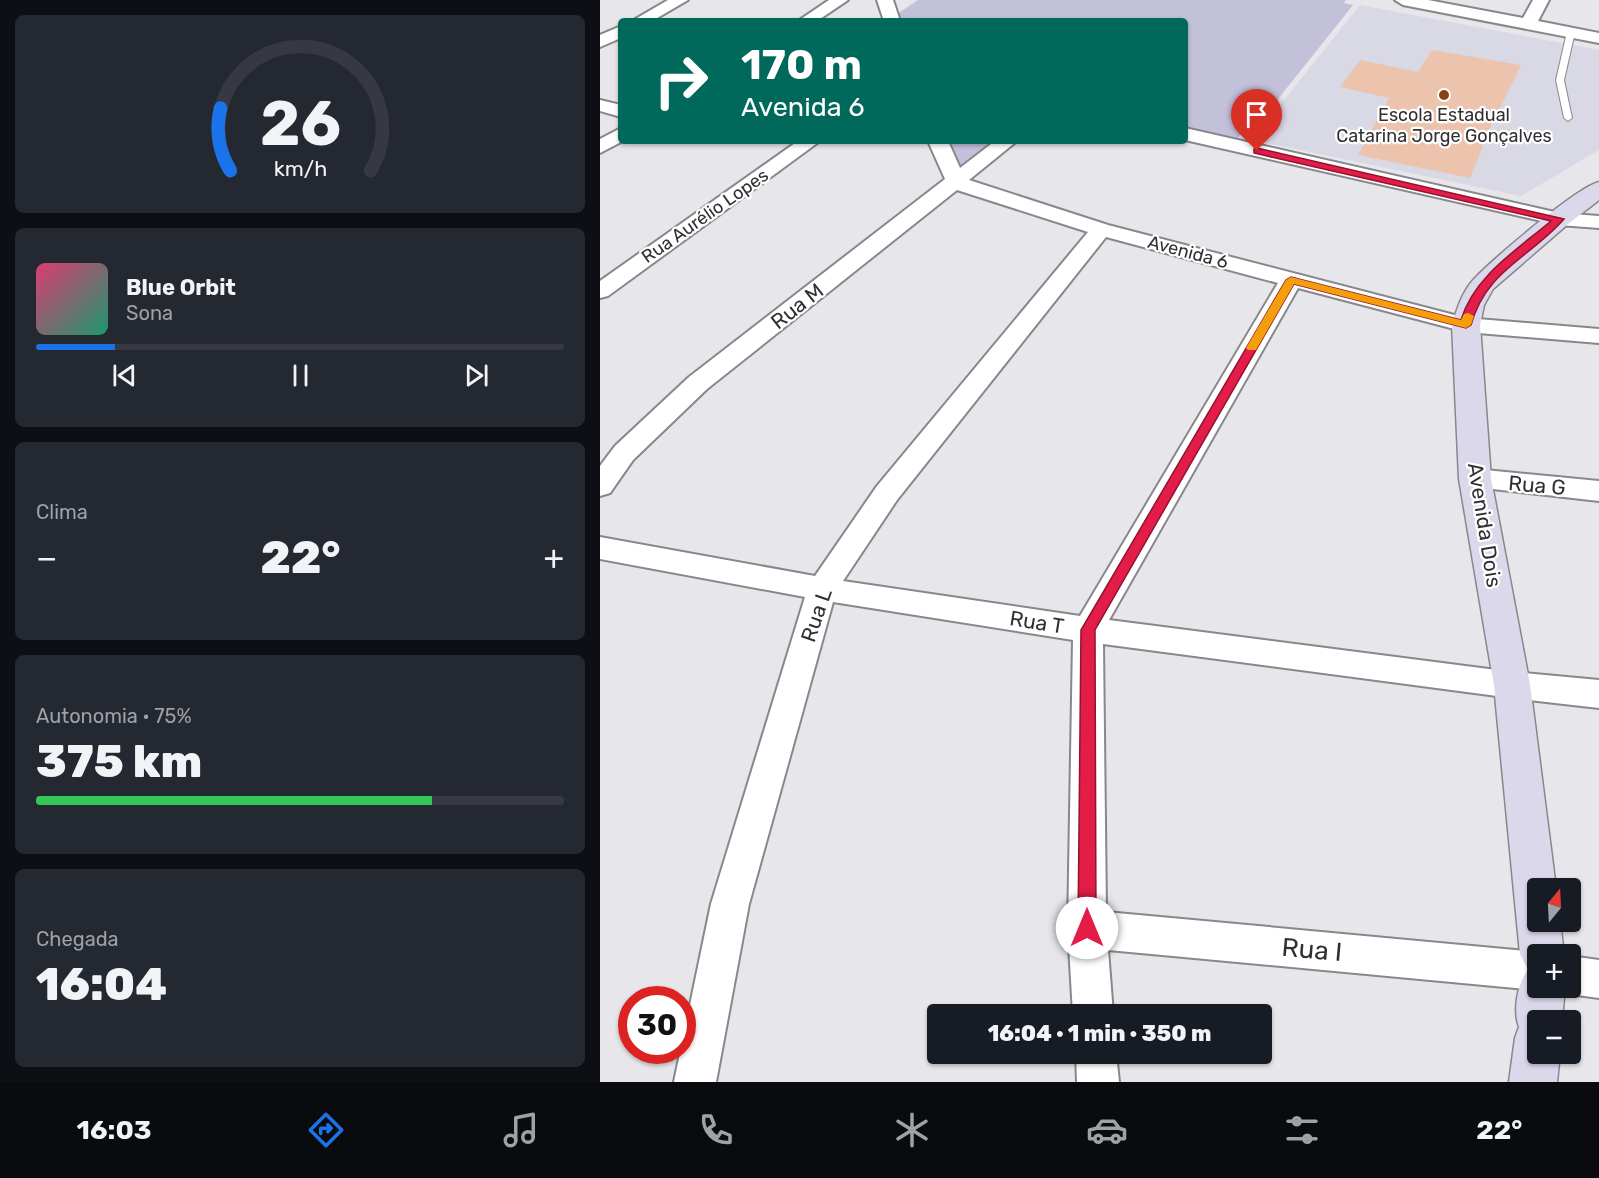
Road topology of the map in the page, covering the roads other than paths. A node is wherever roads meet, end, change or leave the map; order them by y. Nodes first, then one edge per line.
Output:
1 (680, 0) edge
2 (840, 0) edge
3 (885, 0) edge
4 (1403, 0) edge
5 (1541, 0) edge
6 (646, 18) edge
7 (811, 18) edge
8 (891, 18) edge
9 (1528, 24) junction
10 (1571, 32) junction
11 (618, 33) edge
12 (1599, 38) edge
13 (600, 42) edge
14 (600, 105) edge
15 (618, 110) edge
16 (1568, 118) dead end
17 (1188, 135) edge
18 (618, 137) edge
19 (806, 144) edge
20 (939, 144) edge
21 (1003, 144) edge
22 (600, 147) edge
23 (957, 183) junction
24 (1599, 189) edge
25 (1559, 219) junction
26 (1599, 222) edge
27 (1101, 229) junction
28 (1291, 280) junction
29 (600, 291) edge
30 (1466, 325) junction
31 (1599, 336) edge
32 (1475, 479) junction
33 (600, 486) edge
34 (1599, 491) edge
35 (600, 548) edge
36 (822, 589) junction
37 (1088, 630) junction
38 (1512, 685) junction
39 (1599, 694) edge
40 (1533, 878) edge
41 (1087, 928) junction
42 (1527, 970) edge
43 (1581, 977) edge
44 (1599, 979) edge
45 (1093, 1004) edge
46 (1097, 1064) edge
47 (1535, 1064) edge
48 (695, 1082) edge
49 (1098, 1082) edge
50 (1533, 1082) edge

1 - 6 street
2 - 7 street
3 - 8 street
4 - 9 street
5 - 9 street
9 - 10 street
10 - 12 street
10 - 16 lane
11 - 13 street
14 - 15 street
17 - 25 street
18 - 22 street
19 - 29 street, Rua Aurélio Lopes
20 - 23 street
21 - 23 street, Rua M
23 - 27 street, Avenida 6
23 - 33 street, Rua M
24 - 25 street, Avenida Dois
25 - 26 street
25 - 30 street, Avenida Dois
27 - 28 street, Avenida 6
27 - 36 street, Rua L
28 - 30 street, Avenida 6
28 - 37 street
30 - 31 street, Avenida 6
30 - 32 street, Avenida Dois
32 - 34 street, Rua G
32 - 38 street, Avenida Dois
35 - 36 street, Rua T
36 - 37 street, Rua T
36 - 48 street, Rua L
37 - 38 street, Rua T
37 - 41 street
38 - 39 street, Rua T
38 - 40 street, Avenida Dois
41 - 42 street, Rua I
41 - 45 street
43 - 44 street
46 - 49 street
47 - 50 street

